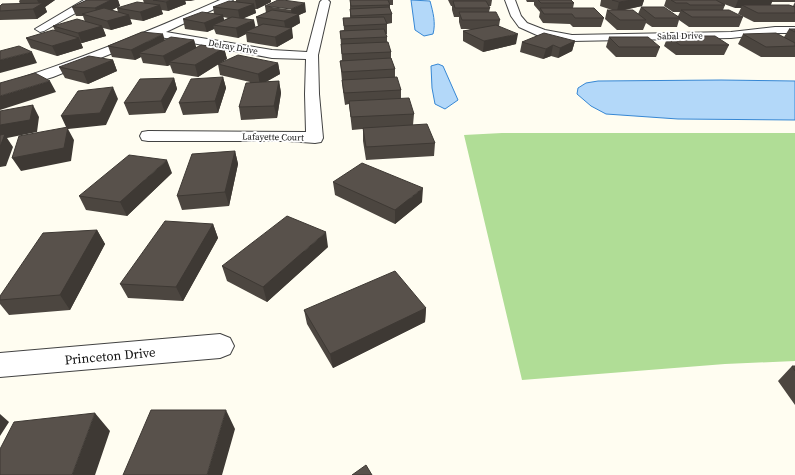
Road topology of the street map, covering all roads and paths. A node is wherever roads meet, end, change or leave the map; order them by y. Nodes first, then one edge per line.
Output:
1 (89, 0) edge
2 (228, 0) edge
3 (510, 0) edge
4 (325, 2) dead end
5 (40, 29) dead end
6 (795, 30) edge
7 (154, 33) junction
8 (312, 55) junction
9 (0, 89) edge
10 (148, 136) dead end
11 (220, 346) dead end
12 (0, 365) edge

1 - 5 street
2 - 7 street
3 - 6 street, Sabal Drive
4 - 8 street
7 - 8 street, Delray Drive
7 - 9 street
8 - 10 street, Lafayette Court
11 - 12 street, Princeton Drive

